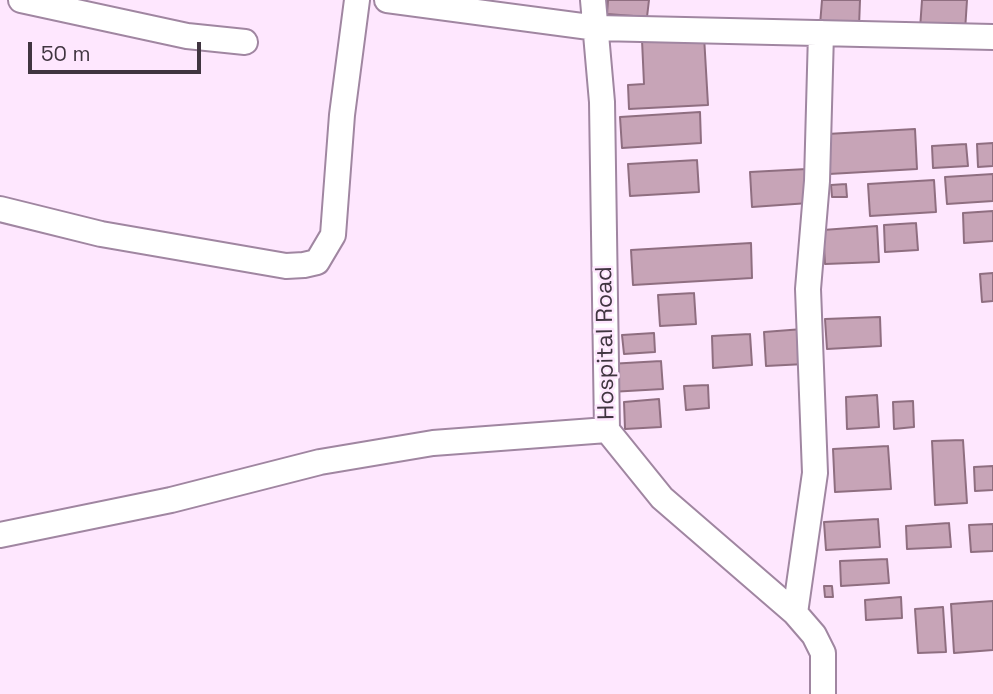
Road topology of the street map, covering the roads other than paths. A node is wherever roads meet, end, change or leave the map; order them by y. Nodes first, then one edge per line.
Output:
1 (21, 0) edge
2 (356, 0) edge
3 (387, 0) edge
4 (593, 0) edge
5 (597, 28) junction
6 (821, 33) junction
7 (993, 37) edge
8 (245, 42) dead end
9 (0, 209) edge
10 (607, 430) junction
11 (0, 535) edge
12 (794, 613) junction
13 (823, 694) edge

1 - 8 street
2 - 9 street
3 - 5 street
4 - 5 street, Hospital Road
5 - 6 street
5 - 10 street, Hospital Road
6 - 7 street
6 - 12 street
10 - 11 street
10 - 12 street, Hospital Road
12 - 13 street, Hospital Road

